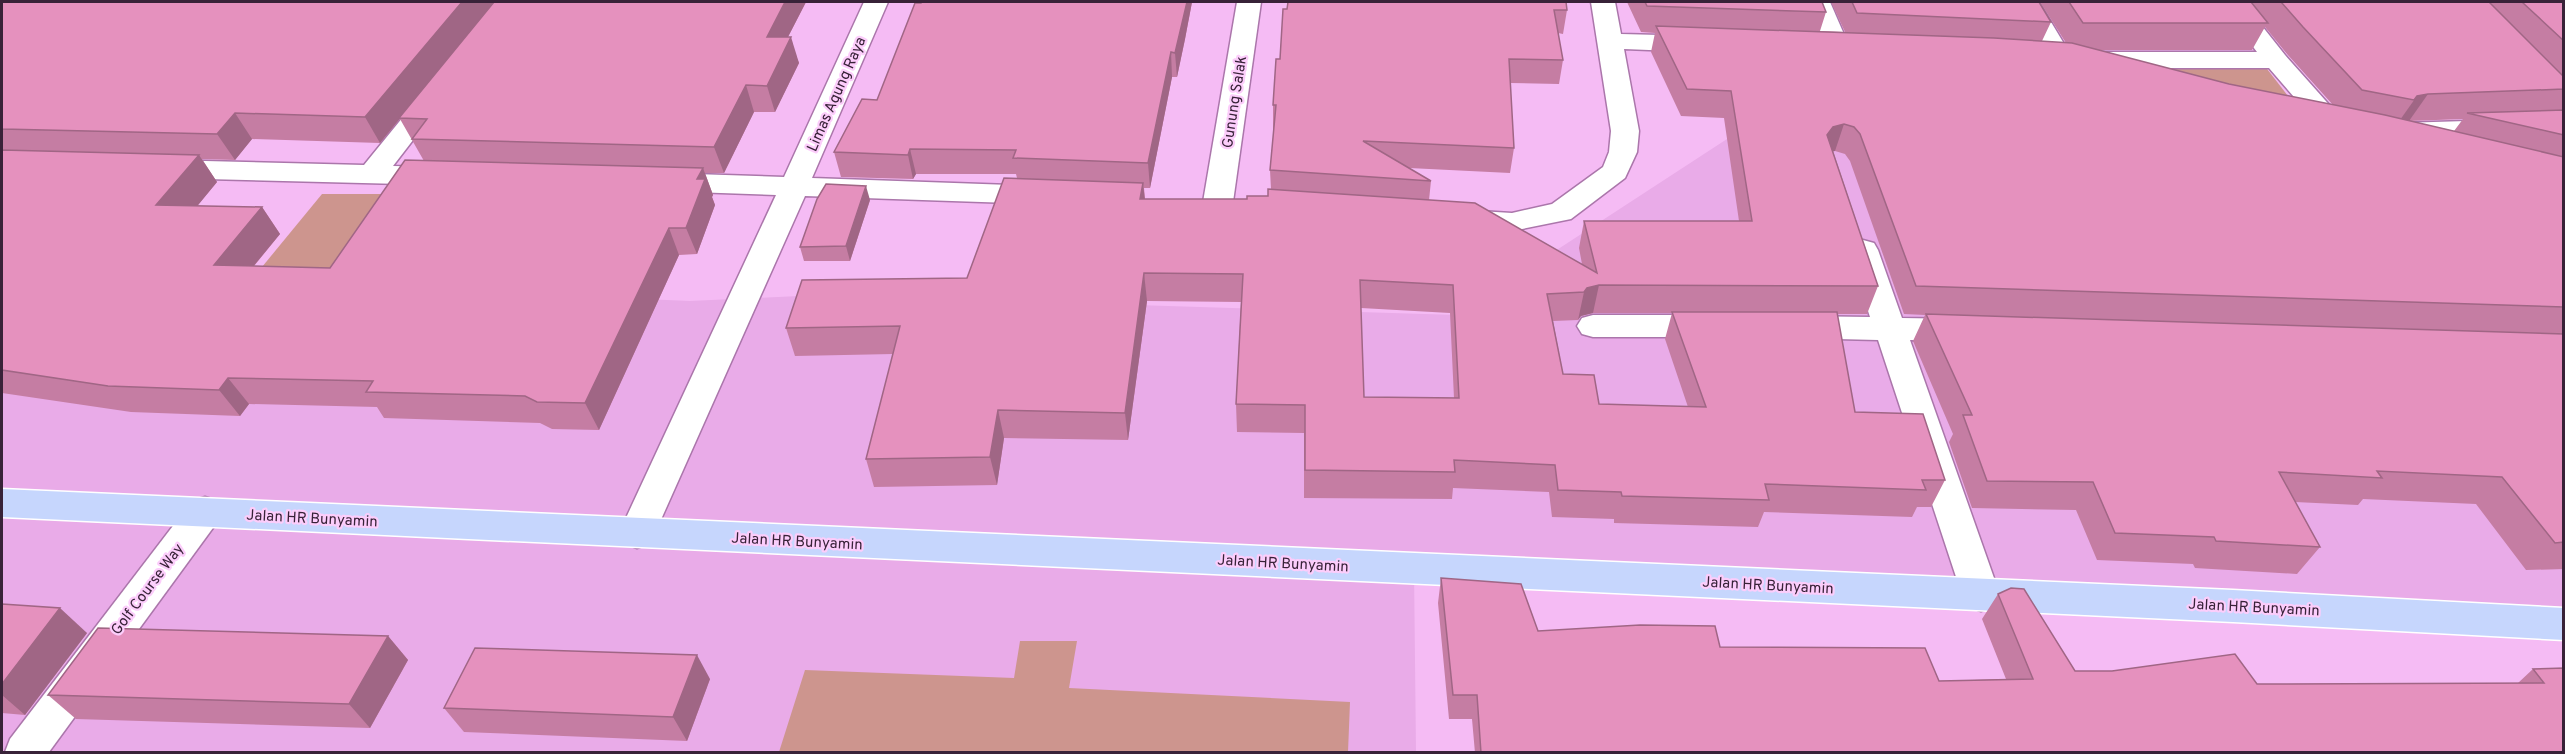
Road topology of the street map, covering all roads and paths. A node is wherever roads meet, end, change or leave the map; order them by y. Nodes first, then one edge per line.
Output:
1 (876, 2) edge
2 (1249, 2) edge
3 (1604, 2) edge
4 (1818, 2) edge
5 (2027, 2) edge
6 (2231, 2) edge
7 (1611, 41) junction
8 (1718, 44) edge
9 (1836, 48) edge
10 (2027, 57) edge
11 (2061, 60) junction
12 (2276, 60) junction
13 (452, 74) edge
14 (2150, 84) edge
15 (2291, 117) edge
16 (2564, 126) edge
17 (2362, 131) junction
18 (2460, 154) edge
19 (133, 168) edge
20 (372, 174) junction
21 (466, 177) edge
22 (643, 182) edge
23 (796, 186) junction
24 (1066, 196) edge
25 (1218, 203) edge
26 (1442, 217) edge
27 (1854, 224) edge
28 (1593, 326) dead end
29 (1888, 327) junction
30 (1995, 331) edge
31 (2, 503) edge
32 (205, 512) junction
33 (637, 533) junction
34 (1981, 595) junction
35 (2564, 624) edge
36 (25, 753) edge

1 - 23 street, Limas Agung Raya
2 - 25 street, Gunung Salak
3 - 7 street
4 - 9 street
5 - 11 street
6 - 12 street
7 - 8 street
7 - 26 street
10 - 11 street
11 - 12 street
11 - 14 street
12 - 17 street
13 - 20 street
15 - 17 street
16 - 17 street
17 - 18 street
19 - 20 street
20 - 21 street
22 - 23 street
23 - 24 street
23 - 33 street, Limas Agung Raya
27 - 29 street
28 - 29 street
29 - 30 street
29 - 34 street
31 - 32 main road, Jalan HR Bunyamin
32 - 33 main road, Jalan HR Bunyamin
32 - 36 street, Golf Course Way
33 - 34 main road, Jalan HR Bunyamin
34 - 35 main road, Jalan HR Bunyamin

